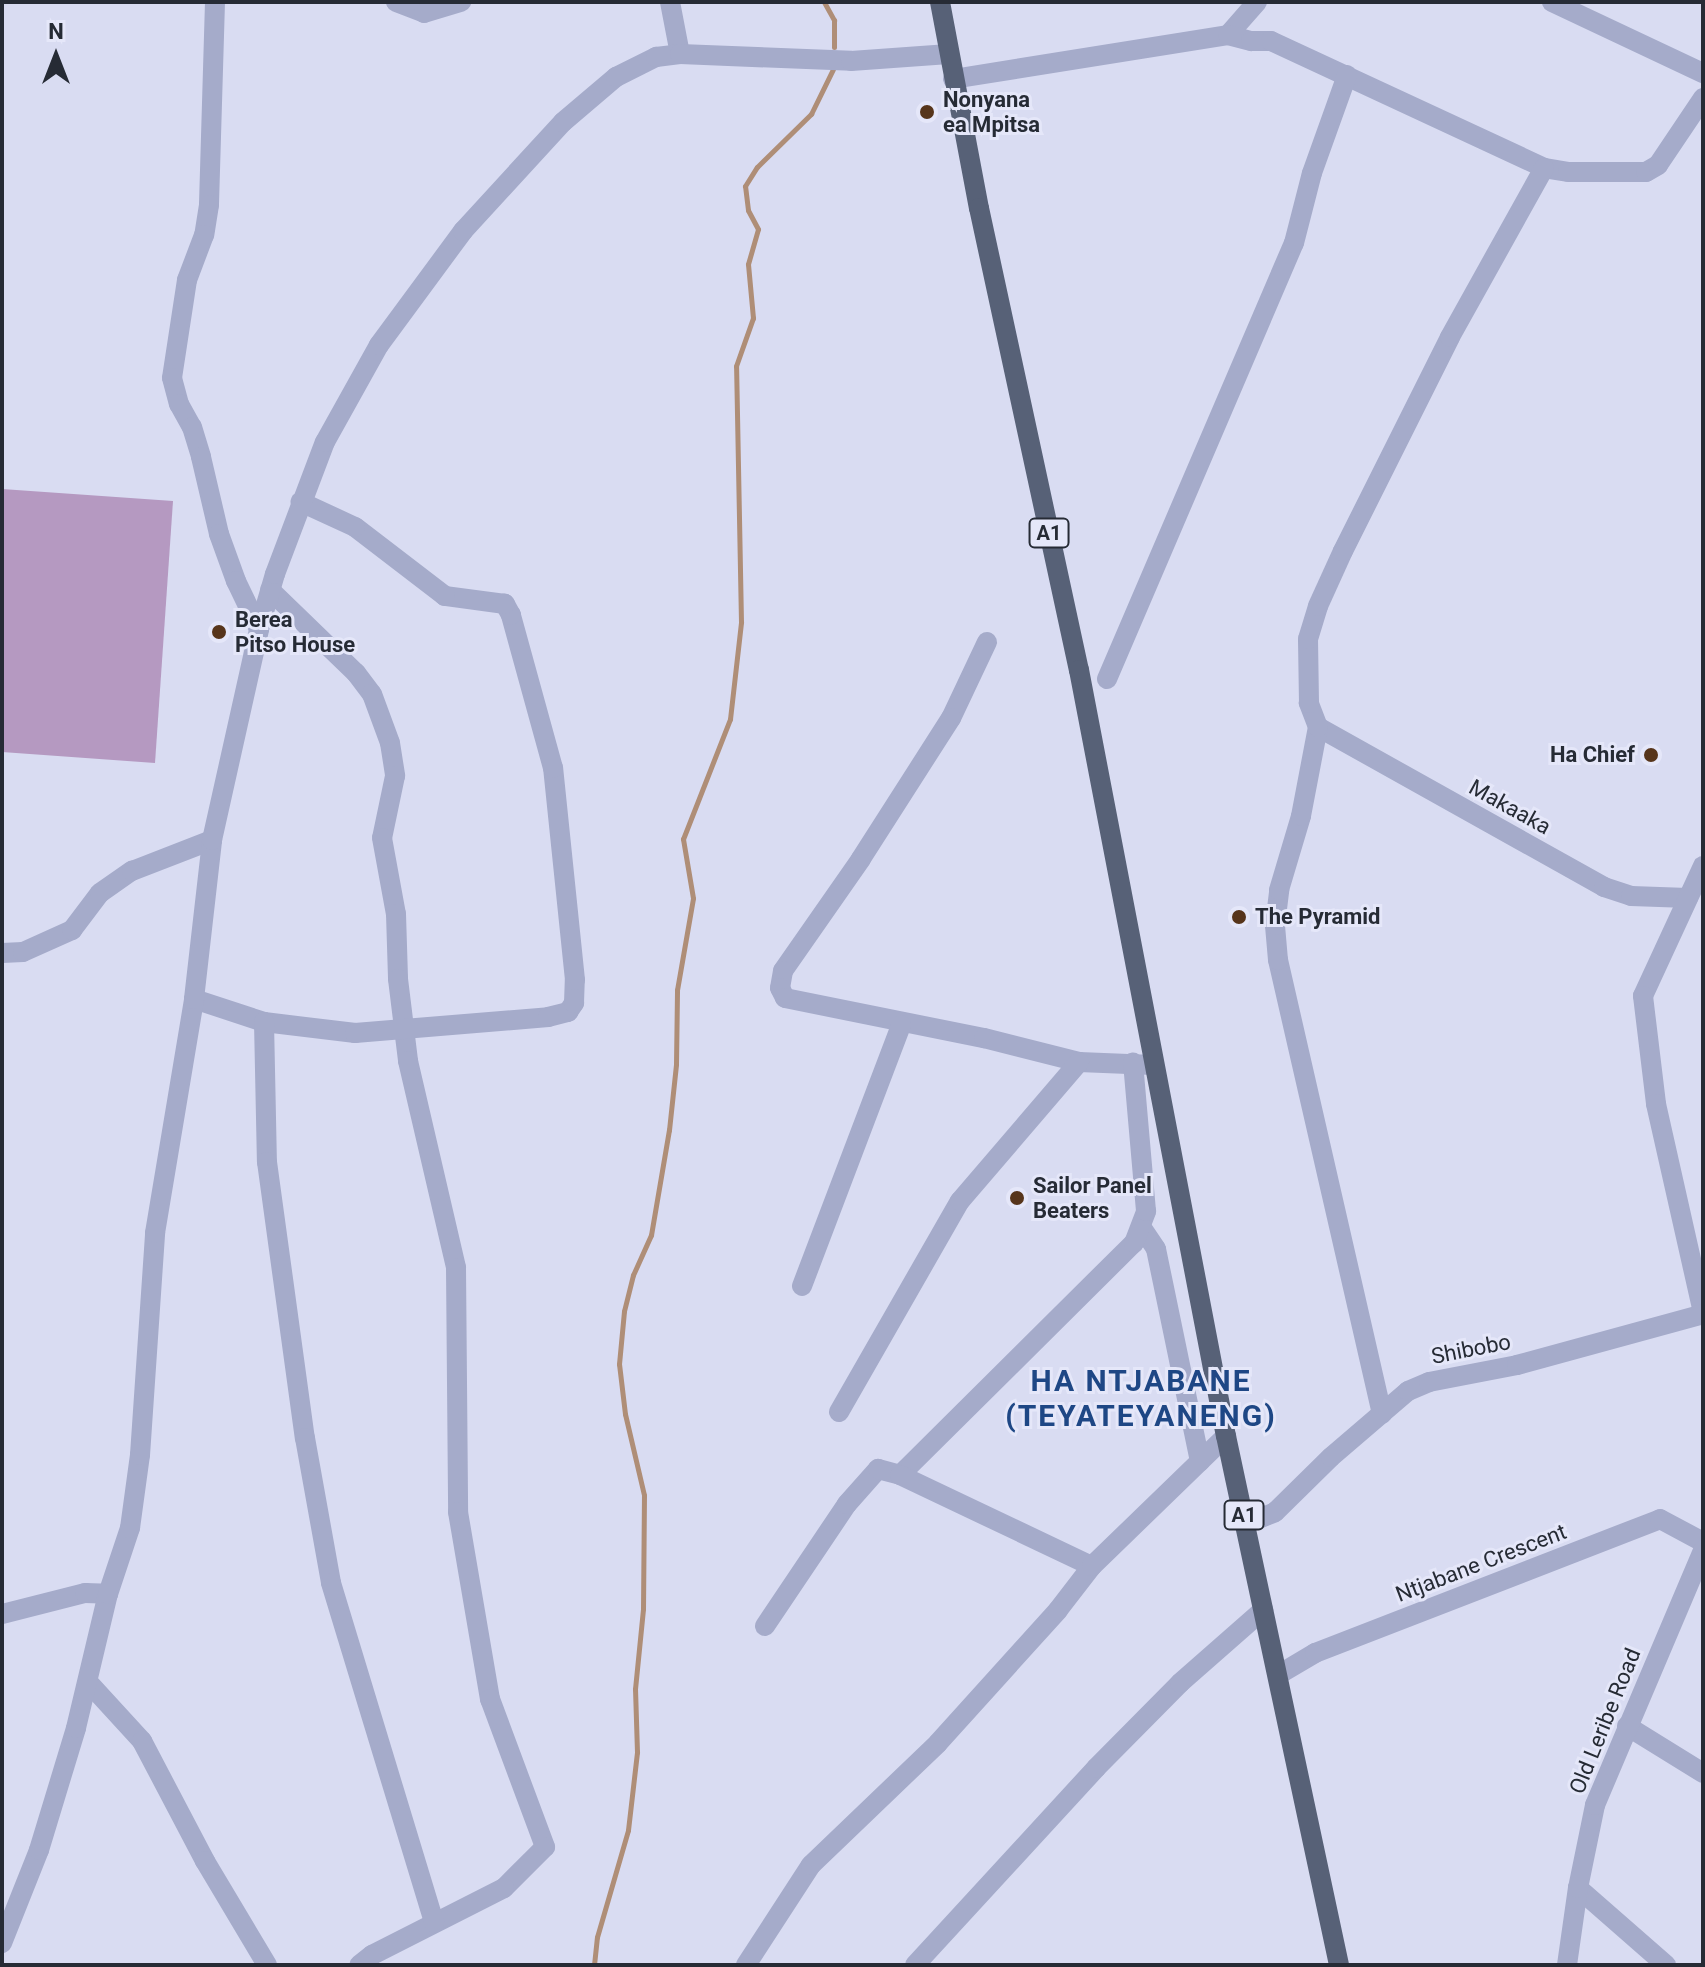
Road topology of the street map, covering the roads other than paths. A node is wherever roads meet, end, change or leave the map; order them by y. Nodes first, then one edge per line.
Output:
1 (215, 2) edge
2 (396, 2) edge
3 (461, 2) edge
4 (670, 2) edge
5 (940, 2) edge
6 (1257, 2) edge
7 (1552, 2) edge
8 (1228, 35) junction
9 (680, 54) junction
10 (949, 54) junction
11 (1703, 73) edge
12 (1347, 75) junction
13 (953, 79) junction
14 (1703, 98) edge
15 (1544, 168) junction
16 (301, 502) junction
17 (270, 590) junction
18 (259, 629) junction
19 (987, 642) dead end
20 (1107, 679) dead end
21 (1318, 727) junction
22 (212, 840) junction
23 (1703, 868) edge
24 (1688, 898) junction
25 (2, 953) edge
26 (194, 999) junction
27 (264, 1022) junction
28 (901, 1025) junction
29 (405, 1031) junction
30 (1079, 1062) junction
31 (1143, 1064) junction
32 (1142, 1228) junction
33 (802, 1286) dead end
34 (1703, 1313) edge
35 (839, 1412) dead end
36 (1382, 1414) junction
37 (1226, 1436) junction
38 (1200, 1461) junction
39 (900, 1475) junction
40 (1246, 1524) junction
41 (1703, 1542) edge
42 (1703, 1550) edge
43 (1092, 1566) junction
44 (108, 1594) junction
45 (1263, 1610) junction
46 (2, 1614) edge
47 (765, 1626) dead end
48 (1278, 1675) junction
49 (88, 1682) junction
50 (1627, 1726) junction
51 (1703, 1773) edge
52 (1578, 1888) junction
53 (434, 1923) junction
54 (2, 1943) edge
55 (267, 1965) edge
56 (359, 1965) edge
57 (746, 1965) edge
58 (915, 1965) edge
59 (1339, 1965) edge
60 (1567, 1965) edge
61 (1666, 1965) edge

1 - 18 street
2 - 3 street
4 - 9 street
5 - 10 main road, A1
6 - 8 street
7 - 11 street
8 - 12 street
8 - 13 street
9 - 10 street
9 - 16 street
10 - 13 main road, A1
12 - 15 street
12 - 20 street
13 - 31 main road, A1
14 - 15 street
15 - 21 street
16 - 17 street
16 - 29 street
17 - 18 street
17 - 29 street
18 - 22 street
19 - 28 street
21 - 24 street, Makaaka
21 - 36 street
22 - 25 street
22 - 26 street
23 - 24 street
24 - 34 street
26 - 27 street
26 - 44 street
27 - 29 street
27 - 53 street
28 - 30 street
28 - 33 street
29 - 53 street
30 - 31 street
30 - 35 street
31 - 32 street
31 - 37 main road, A1
32 - 38 street
32 - 39 street
34 - 36 street, Shibobo
36 - 40 street, Shibobo
37 - 38 street
37 - 40 main road, A1
38 - 43 street
39 - 43 street
39 - 47 street
40 - 45 main road, A1
41 - 48 street, Ntjabane Crescent
42 - 50 street, Old Leribe Road
43 - 57 street
44 - 46 street
44 - 49 street
45 - 48 main road, A1
45 - 58 street
48 - 59 main road, A1
49 - 54 street
49 - 55 street
50 - 51 street
50 - 52 street, Old Leribe Road
52 - 60 street, Old Leribe Road
52 - 61 street
53 - 56 street

